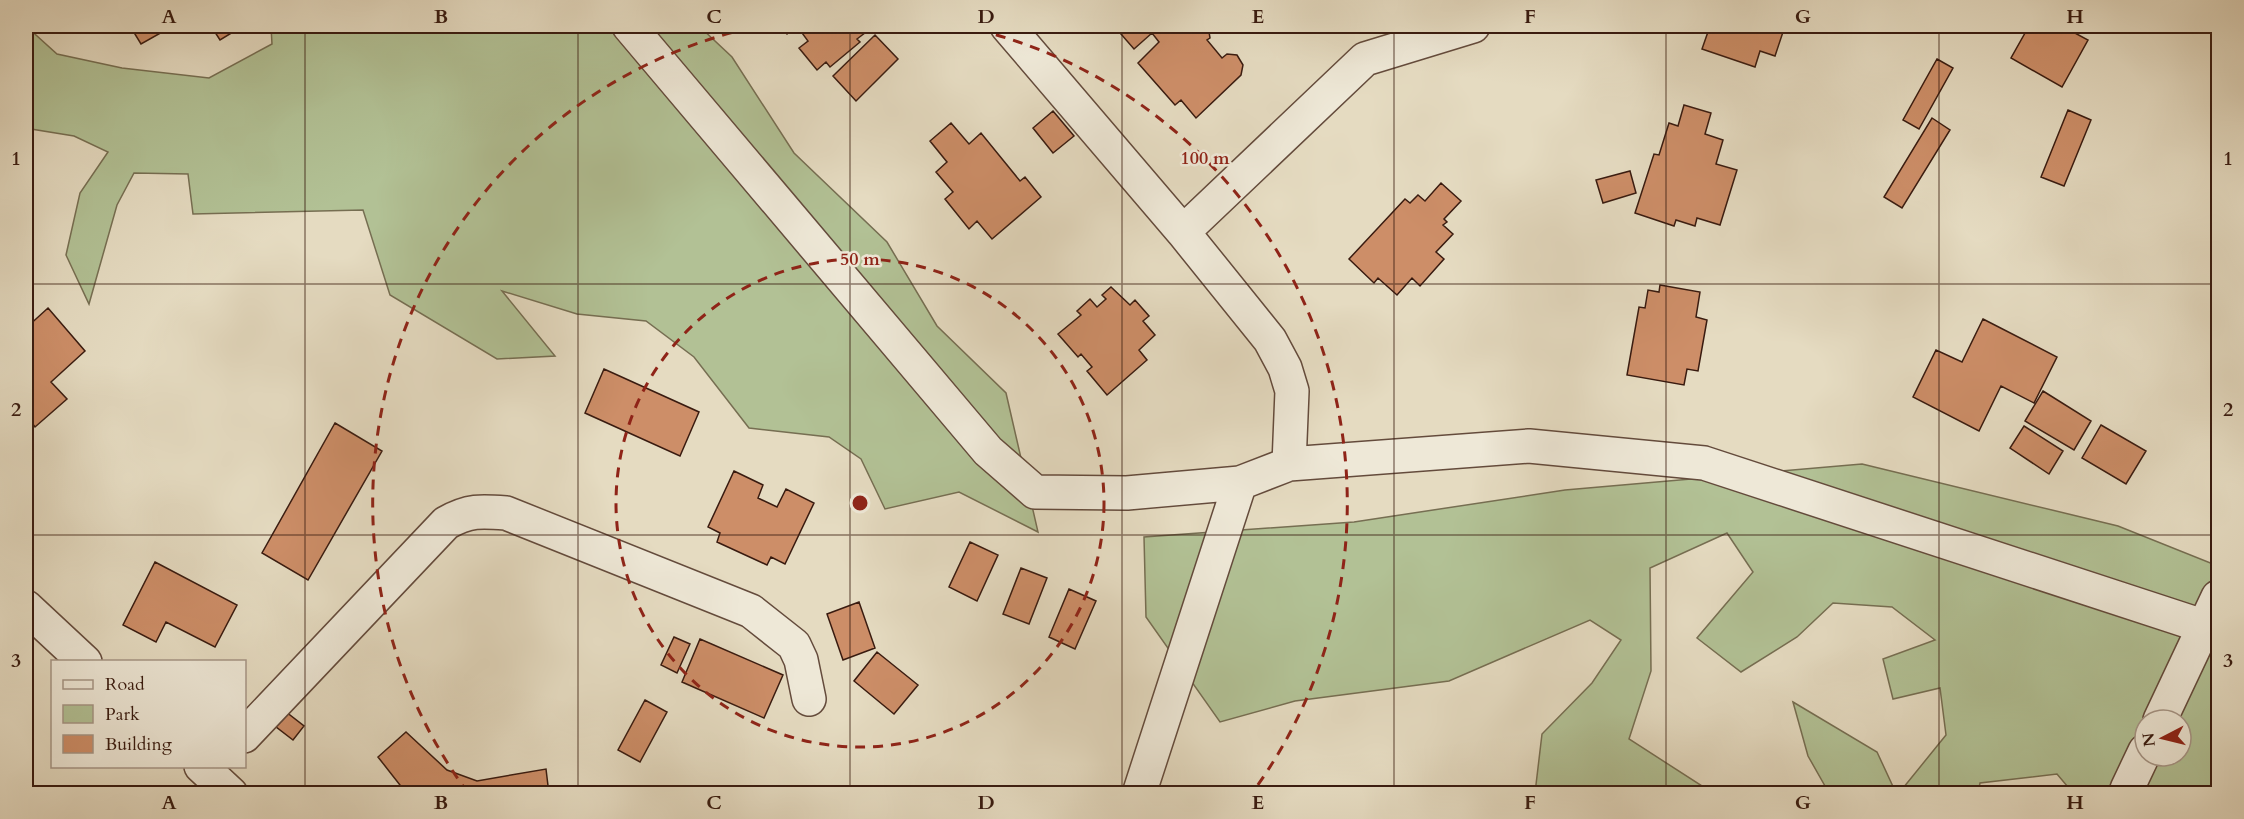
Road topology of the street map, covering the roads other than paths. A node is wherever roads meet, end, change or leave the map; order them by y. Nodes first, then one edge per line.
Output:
1 (629, 26) edge
2 (1007, 26) edge
3 (1473, 26) edge
4 (1182, 232) junction
5 (1289, 464) junction
6 (1240, 483) junction
7 (2218, 597) edge
8 (26, 607) edge
9 (2212, 629) edge
10 (84, 660) edge
11 (809, 699) dead end
12 (2167, 708) edge
13 (246, 734) edge
14 (2137, 768) edge
15 (2127, 789) dead end
16 (1139, 794) edge

1 - 6 street
2 - 4 street
3 - 4 street
4 - 5 street
5 - 6 street
5 - 9 street
6 - 16 street
7 - 9 street
8 - 10 street
9 - 12 street
11 - 13 street
14 - 15 street

